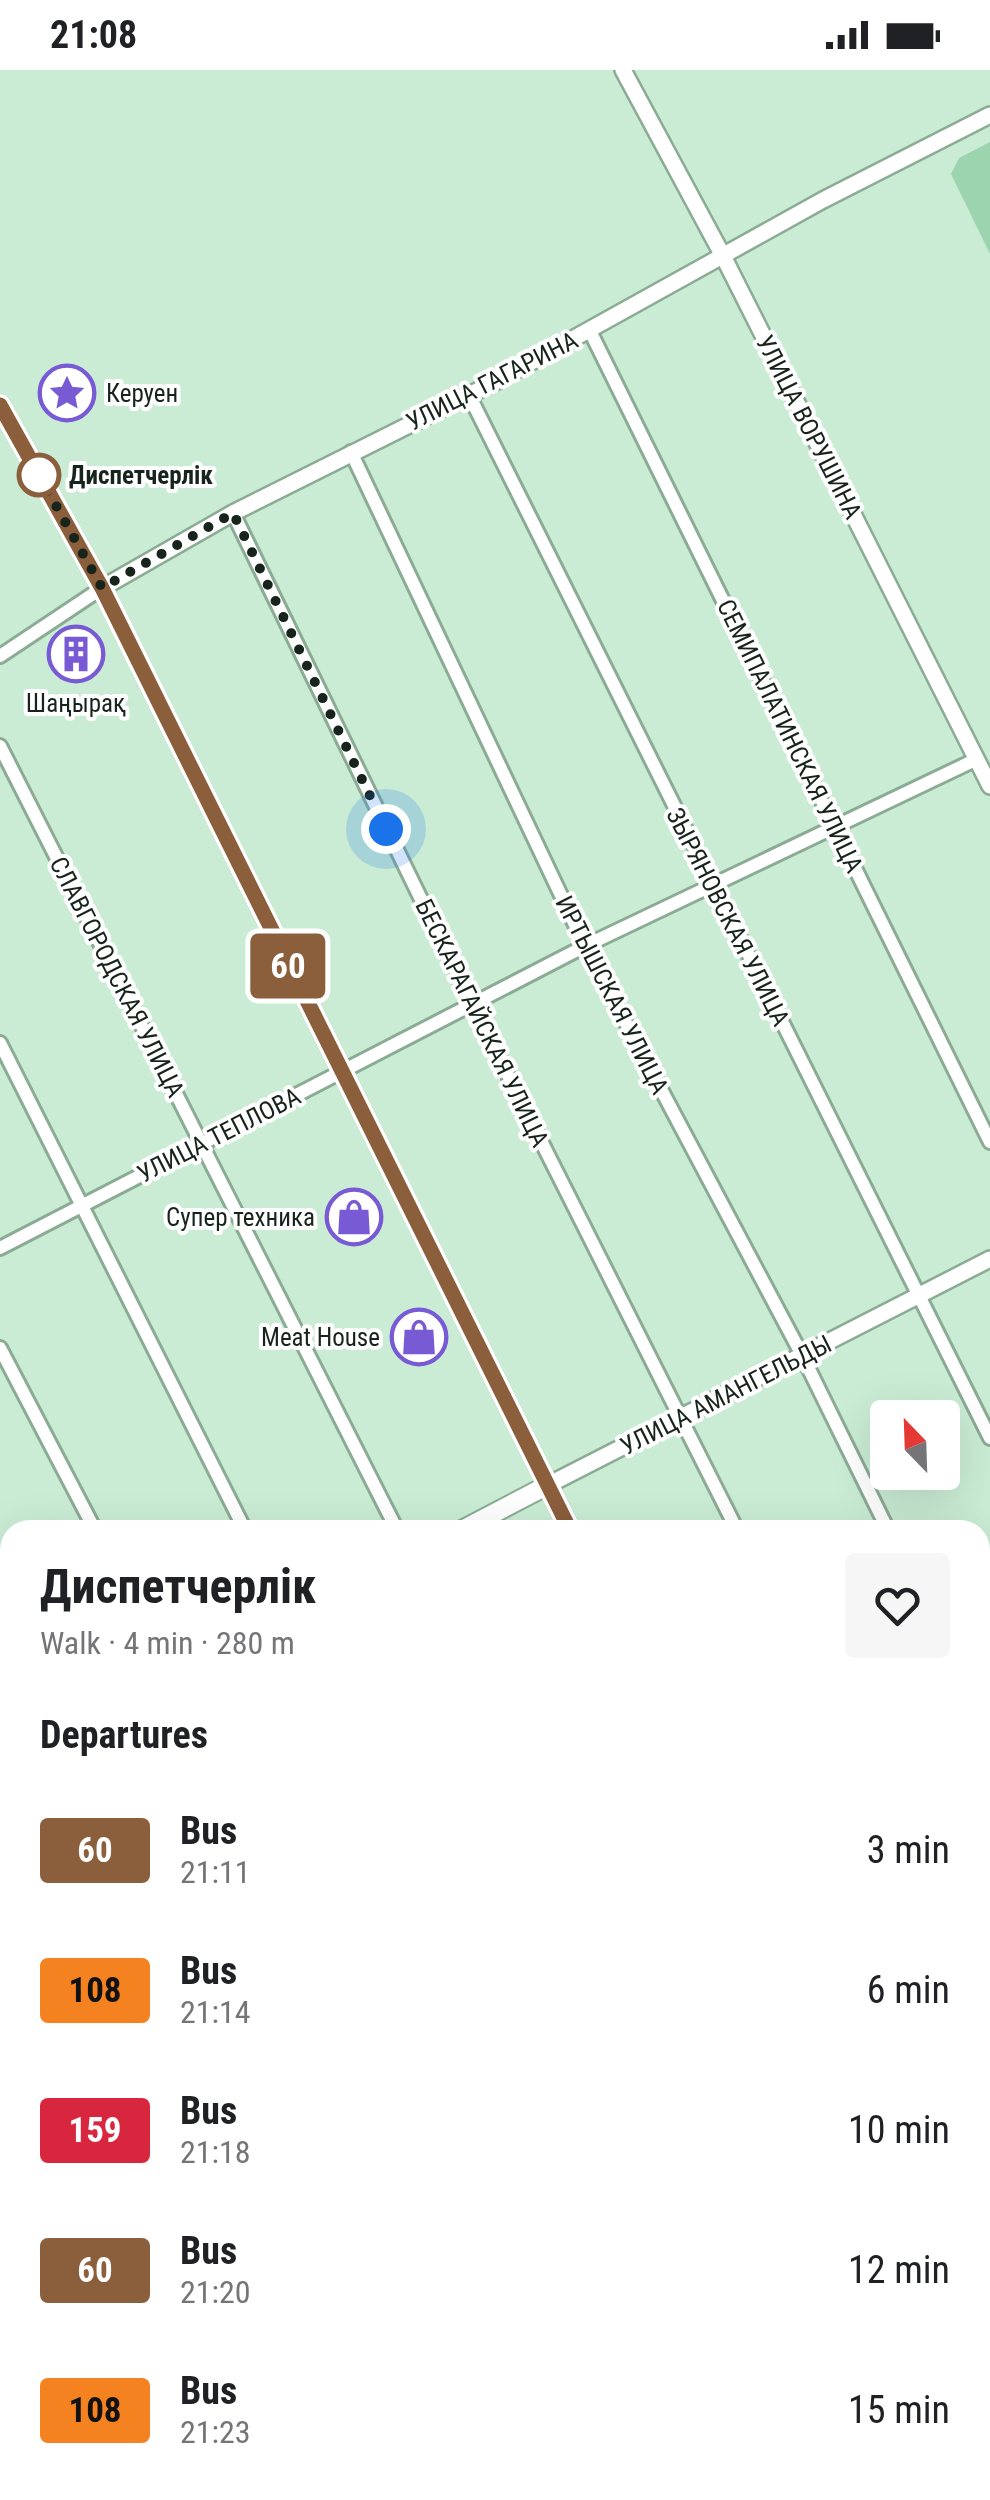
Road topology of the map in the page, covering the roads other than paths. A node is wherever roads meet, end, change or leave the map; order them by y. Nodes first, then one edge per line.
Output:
1 (623, 70) edge
2 (990, 114) edge
3 (723, 256) junction
4 (590, 331) junction
5 (469, 394) junction
6 (0, 405) edge
7 (351, 452) junction
8 (233, 513) junction
9 (102, 588) junction
10 (0, 656) edge
11 (0, 746) edge
12 (977, 759) junction
13 (990, 786) edge
14 (836, 828) junction
15 (712, 887) junction
16 (585, 946) junction
17 (472, 1004) junction
18 (0, 1043) edge
19 (340, 1072) junction
20 (990, 1142) edge
21 (201, 1144) junction
22 (82, 1205) junction
23 (0, 1248) edge
24 (990, 1259) edge
25 (918, 1295) junction
26 (0, 1348) edge
27 (803, 1357) junction
28 (682, 1419) junction
29 (990, 1438) edge
30 (548, 1486) junction
31 (90, 1520) edge
32 (240, 1520) edge
33 (391, 1520) edge
34 (482, 1520) edge
35 (565, 1520) edge
36 (732, 1520) edge
37 (883, 1520) edge

1 - 3 street, УЛИЦА ВОРУШИНА
2 - 3 street, УЛИЦА ГАГАРИНА
3 - 4 street, УЛИЦА ГАГАРИНА
3 - 12 street, УЛИЦА ВОРУШИНА
4 - 5 street, УЛИЦА ГАГАРИНА
4 - 14 street, СЕМИПАЛАТИНСКАЯ УЛИЦА
5 - 7 street, УЛИЦА ГАГАРИНА
5 - 15 street, ЗЫРЯНОВСКАЯ УЛИЦА
6 - 9 main road
7 - 8 street, УЛИЦА ГАГАРИНА
7 - 16 street, ИРТЫШСКАЯ УЛИЦА
8 - 9 street, УЛИЦА ГАГАРИНА
8 - 17 street, БЕСКАРАГАЙСКАЯ УЛИЦА
9 - 10 street, УЛИЦА ГАГАРИНА
9 - 19 main road
11 - 21 street, СЛАВГОРОДСКАЯ УЛИЦА
12 - 13 street, УЛИЦА ВОРУШИНА
12 - 14 street, УЛИЦА ТЕПЛОВА
14 - 15 street, УЛИЦА ТЕПЛОВА
14 - 20 street, СЕМИПАЛАТИНСКАЯ УЛИЦА
15 - 16 street, УЛИЦА ТЕПЛОВА
15 - 25 street, ЗЫРЯНОВСКАЯ УЛИЦА
16 - 17 street, УЛИЦА ТЕПЛОВА
16 - 27 street, ИРТЫШСКАЯ УЛИЦА
17 - 19 street, УЛИЦА ТЕПЛОВА
17 - 28 street, БЕСКАРАГАЙСКАЯ УЛИЦА
18 - 22 street
19 - 21 street, УЛИЦА ТЕПЛОВА
19 - 30 main road
21 - 22 street, УЛИЦА ТЕПЛОВА
21 - 33 street, СЛАВГОРОДСКАЯ УЛИЦА
22 - 23 street, УЛИЦА ТЕПЛОВА
22 - 32 street
24 - 25 street, УЛИЦА АМАНГЕЛЬДЫ
25 - 27 street, УЛИЦА АМАНГЕЛЬДЫ
25 - 29 street, ЗЫРЯНОВСКАЯ УЛИЦА
26 - 31 street
27 - 28 street, УЛИЦА АМАНГЕЛЬДЫ
27 - 37 street, ИРТЫШСКАЯ УЛИЦА
28 - 30 street, УЛИЦА АМАНГЕЛЬДЫ
28 - 36 street, БЕСКАРАГАЙСКАЯ УЛИЦА
30 - 34 main road, УЛИЦА АМАНГЕЛЬДЫ
30 - 35 main road

